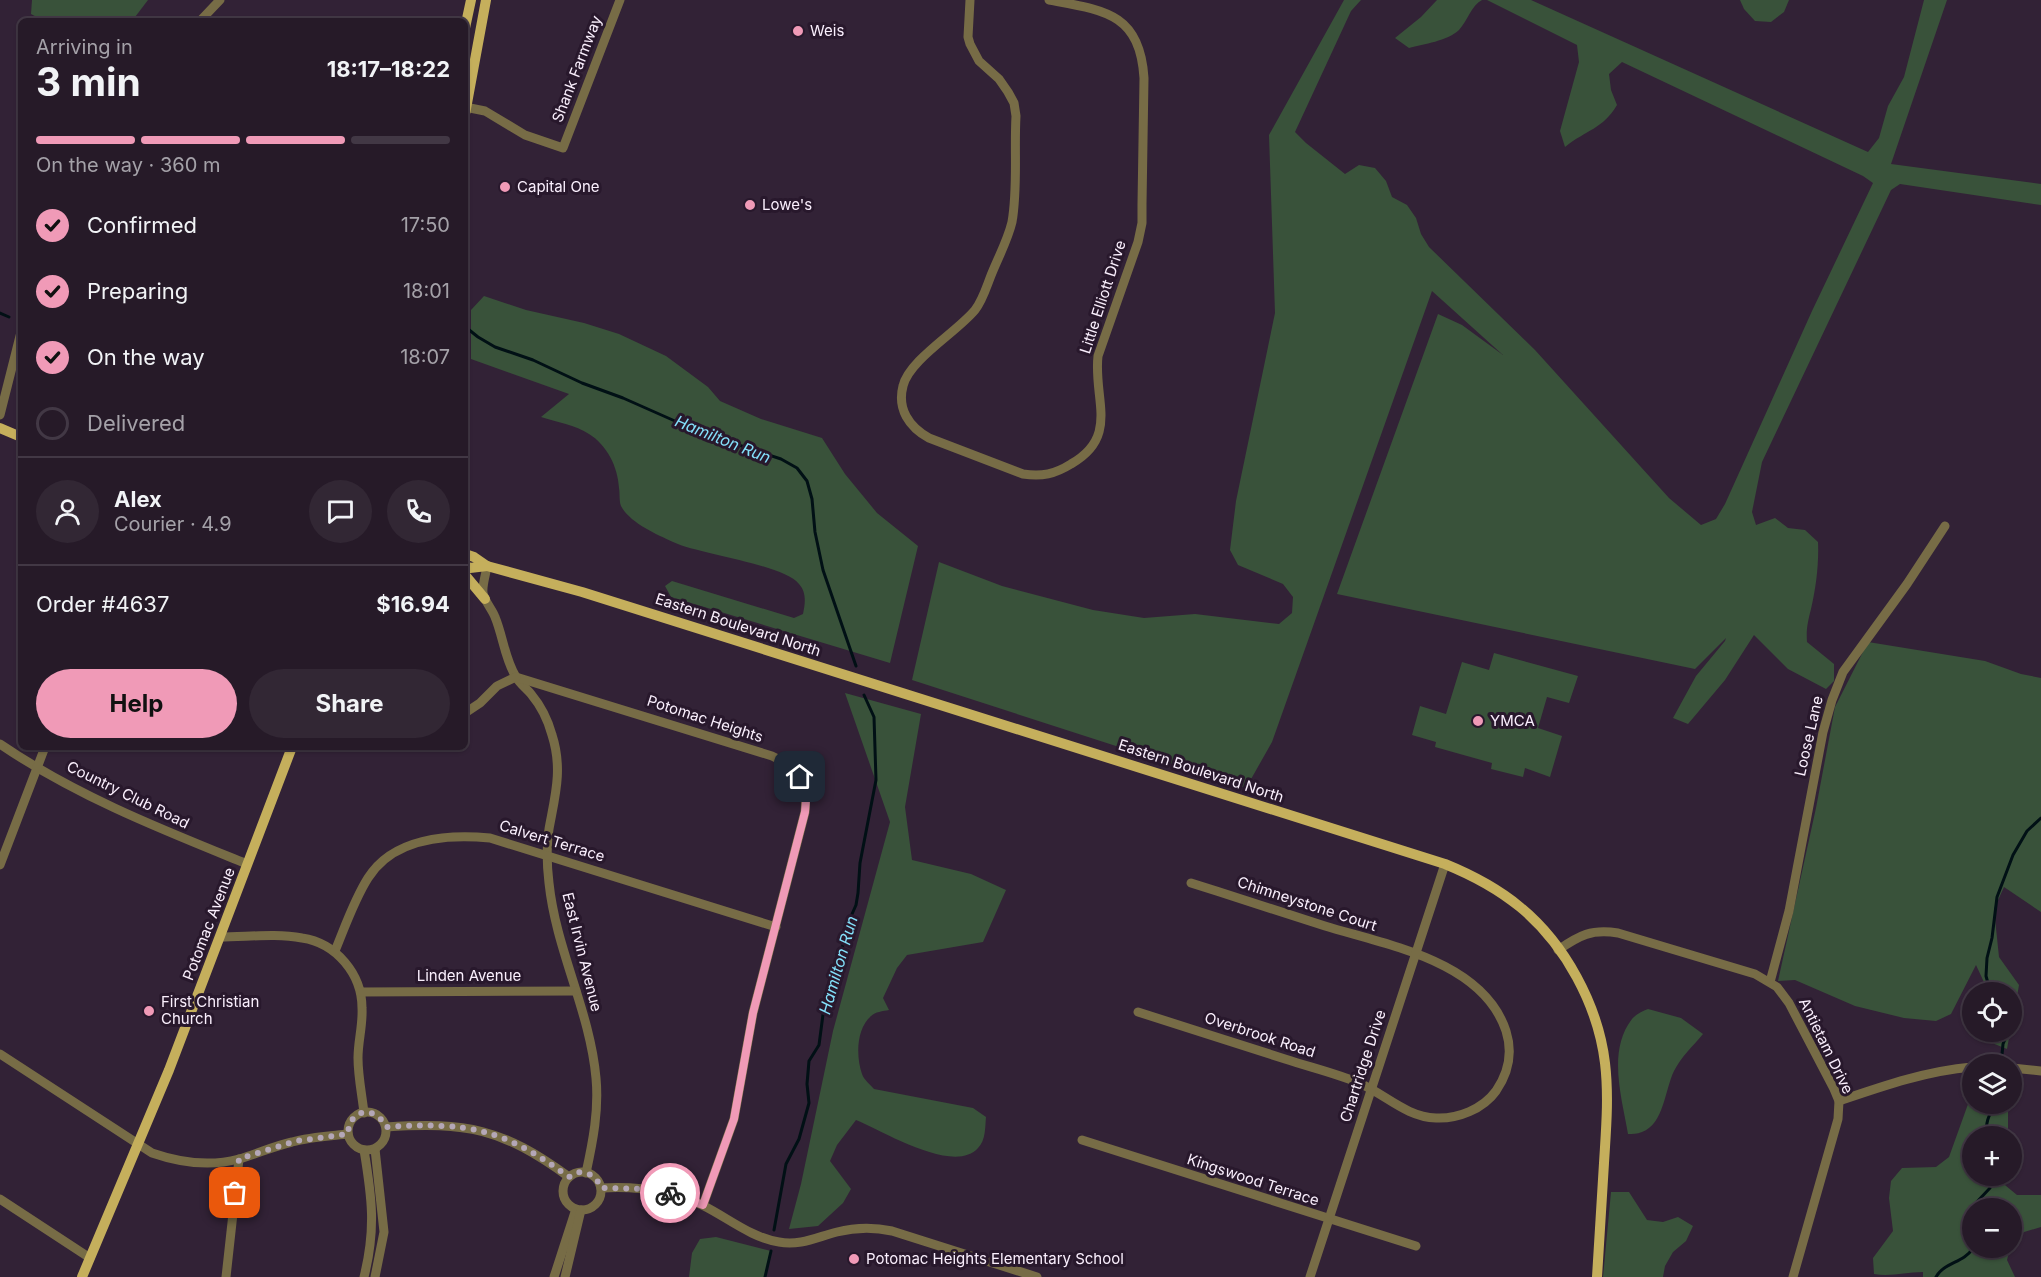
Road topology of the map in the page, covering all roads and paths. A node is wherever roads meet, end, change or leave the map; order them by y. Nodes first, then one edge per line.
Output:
1 (220, 0) edge
2 (471, 0) edge
3 (486, 0) edge
4 (620, 0) edge
5 (970, 0) edge
6 (1049, 0) edge
7 (203, 18) edge
8 (467, 18) edge
9 (468, 94) edge
10 (468, 110) edge
11 (18, 344) edge
12 (0, 415) edge
13 (0, 428) edge
14 (18, 436) edge
15 (1945, 526) dead end
16 (468, 555) edge
17 (487, 566) junction
18 (468, 567) edge
19 (468, 579) edge
20 (485, 599) junction
21 (516, 677) junction
22 (468, 711) edge
23 (0, 744) edge
24 (44, 750) edge
25 (291, 750) edge
26 (37, 767) junction
27 (547, 855) junction
28 (248, 864) junction
29 (1445, 864) junction
30 (0, 865) edge
31 (1191, 883) dead end
32 (776, 927) junction
33 (220, 937) junction
34 (1558, 950) junction
35 (335, 951) junction
36 (1414, 954) junction
37 (1770, 982) junction
38 (576, 991) junction
39 (361, 992) junction
40 (1138, 1012) dead end
41 (0, 1054) edge
42 (1962, 1068) edge
43 (2022, 1069) edge
44 (2041, 1071) edge
45 (1371, 1089) junction
46 (1839, 1101) junction
47 (364, 1113) junction
48 (386, 1127) junction
49 (348, 1134) junction
50 (1082, 1140) dead end
51 (138, 1144) junction
52 (375, 1149) junction
53 (364, 1150) junction
54 (239, 1159) junction
55 (586, 1173) junction
56 (569, 1177) junction
57 (601, 1188) junction
58 (0, 1199) edge
59 (703, 1205) junction
60 (578, 1210) junction
61 (1330, 1220) junction
62 (1416, 1246) dead end
63 (90, 1258) junction
64 (82, 1277) edge
65 (226, 1277) edge
66 (364, 1277) edge
67 (375, 1277) edge
68 (554, 1277) edge
69 (565, 1277) edge
70 (1037, 1277) edge
71 (1310, 1277) edge
72 (1597, 1277) edge
73 (1793, 1277) edge

1 - 7 street
2 - 8 main road
3 - 9 main road
4 - 10 street, Shank Farmway
5 - 6 street, Little Elliott Drive
11 - 12 street
13 - 14 main road
15 - 37 street, Loose Lane
16 - 17 main road, Eastern Boulevard North
17 - 18 main road, Eastern Boulevard North
17 - 20 street
17 - 29 main road, Eastern Boulevard North
19 - 20 main road
20 - 21 street
21 - 22 street
21 - 27 street, East Irvin Avenue
21 - 32 street, Potomac Heights
23 - 26 street, Country Club Road
24 - 26 street
25 - 28 main road, Potomac Avenue
26 - 28 street, Country Club Road
26 - 30 street
27 - 32 street, Calvert Terrace
27 - 35 street, Calvert Terrace
27 - 38 street, East Irvin Avenue
28 - 33 main road, Potomac Avenue
29 - 34 main road, Eastern Boulevard North
29 - 36 street, Chartridge Drive
31 - 36 street, Chimneystone Court
32 - 59 street, Potomac Heights
33 - 35 street
33 - 51 main road, Potomac Avenue
34 - 37 street, Antietam Drive
34 - 72 main road, Eastern Boulevard North
35 - 39 street
36 - 45 street, Chartridge Drive
36 - 45 street
37 - 46 street, Antietam Drive
38 - 39 street, Linden Avenue
38 - 55 street, East Irvin Avenue
39 - 47 street
40 - 45 street, Overbrook Road
41 - 51 street
42 - 46 street
43 - 44 street
45 - 61 street, Chartridge Drive
46 - 73 street, Antietam Drive
47 - 48 street
47 - 49 street
48 - 52 street
48 - 56 street
49 - 53 street
49 - 54 street
50 - 61 street, Kingswood Terrace
51 - 54 street
51 - 63 main road, Potomac Avenue
52 - 53 street
52 - 67 street
53 - 66 street
54 - 65 street
55 - 56 street
55 - 57 street
56 - 60 street
57 - 59 street
57 - 60 street
58 - 63 street
59 - 70 street
60 - 68 street
60 - 69 street
61 - 62 street, Kingswood Terrace
61 - 71 street, Chartridge Drive
63 - 64 main road, Potomac Avenue

